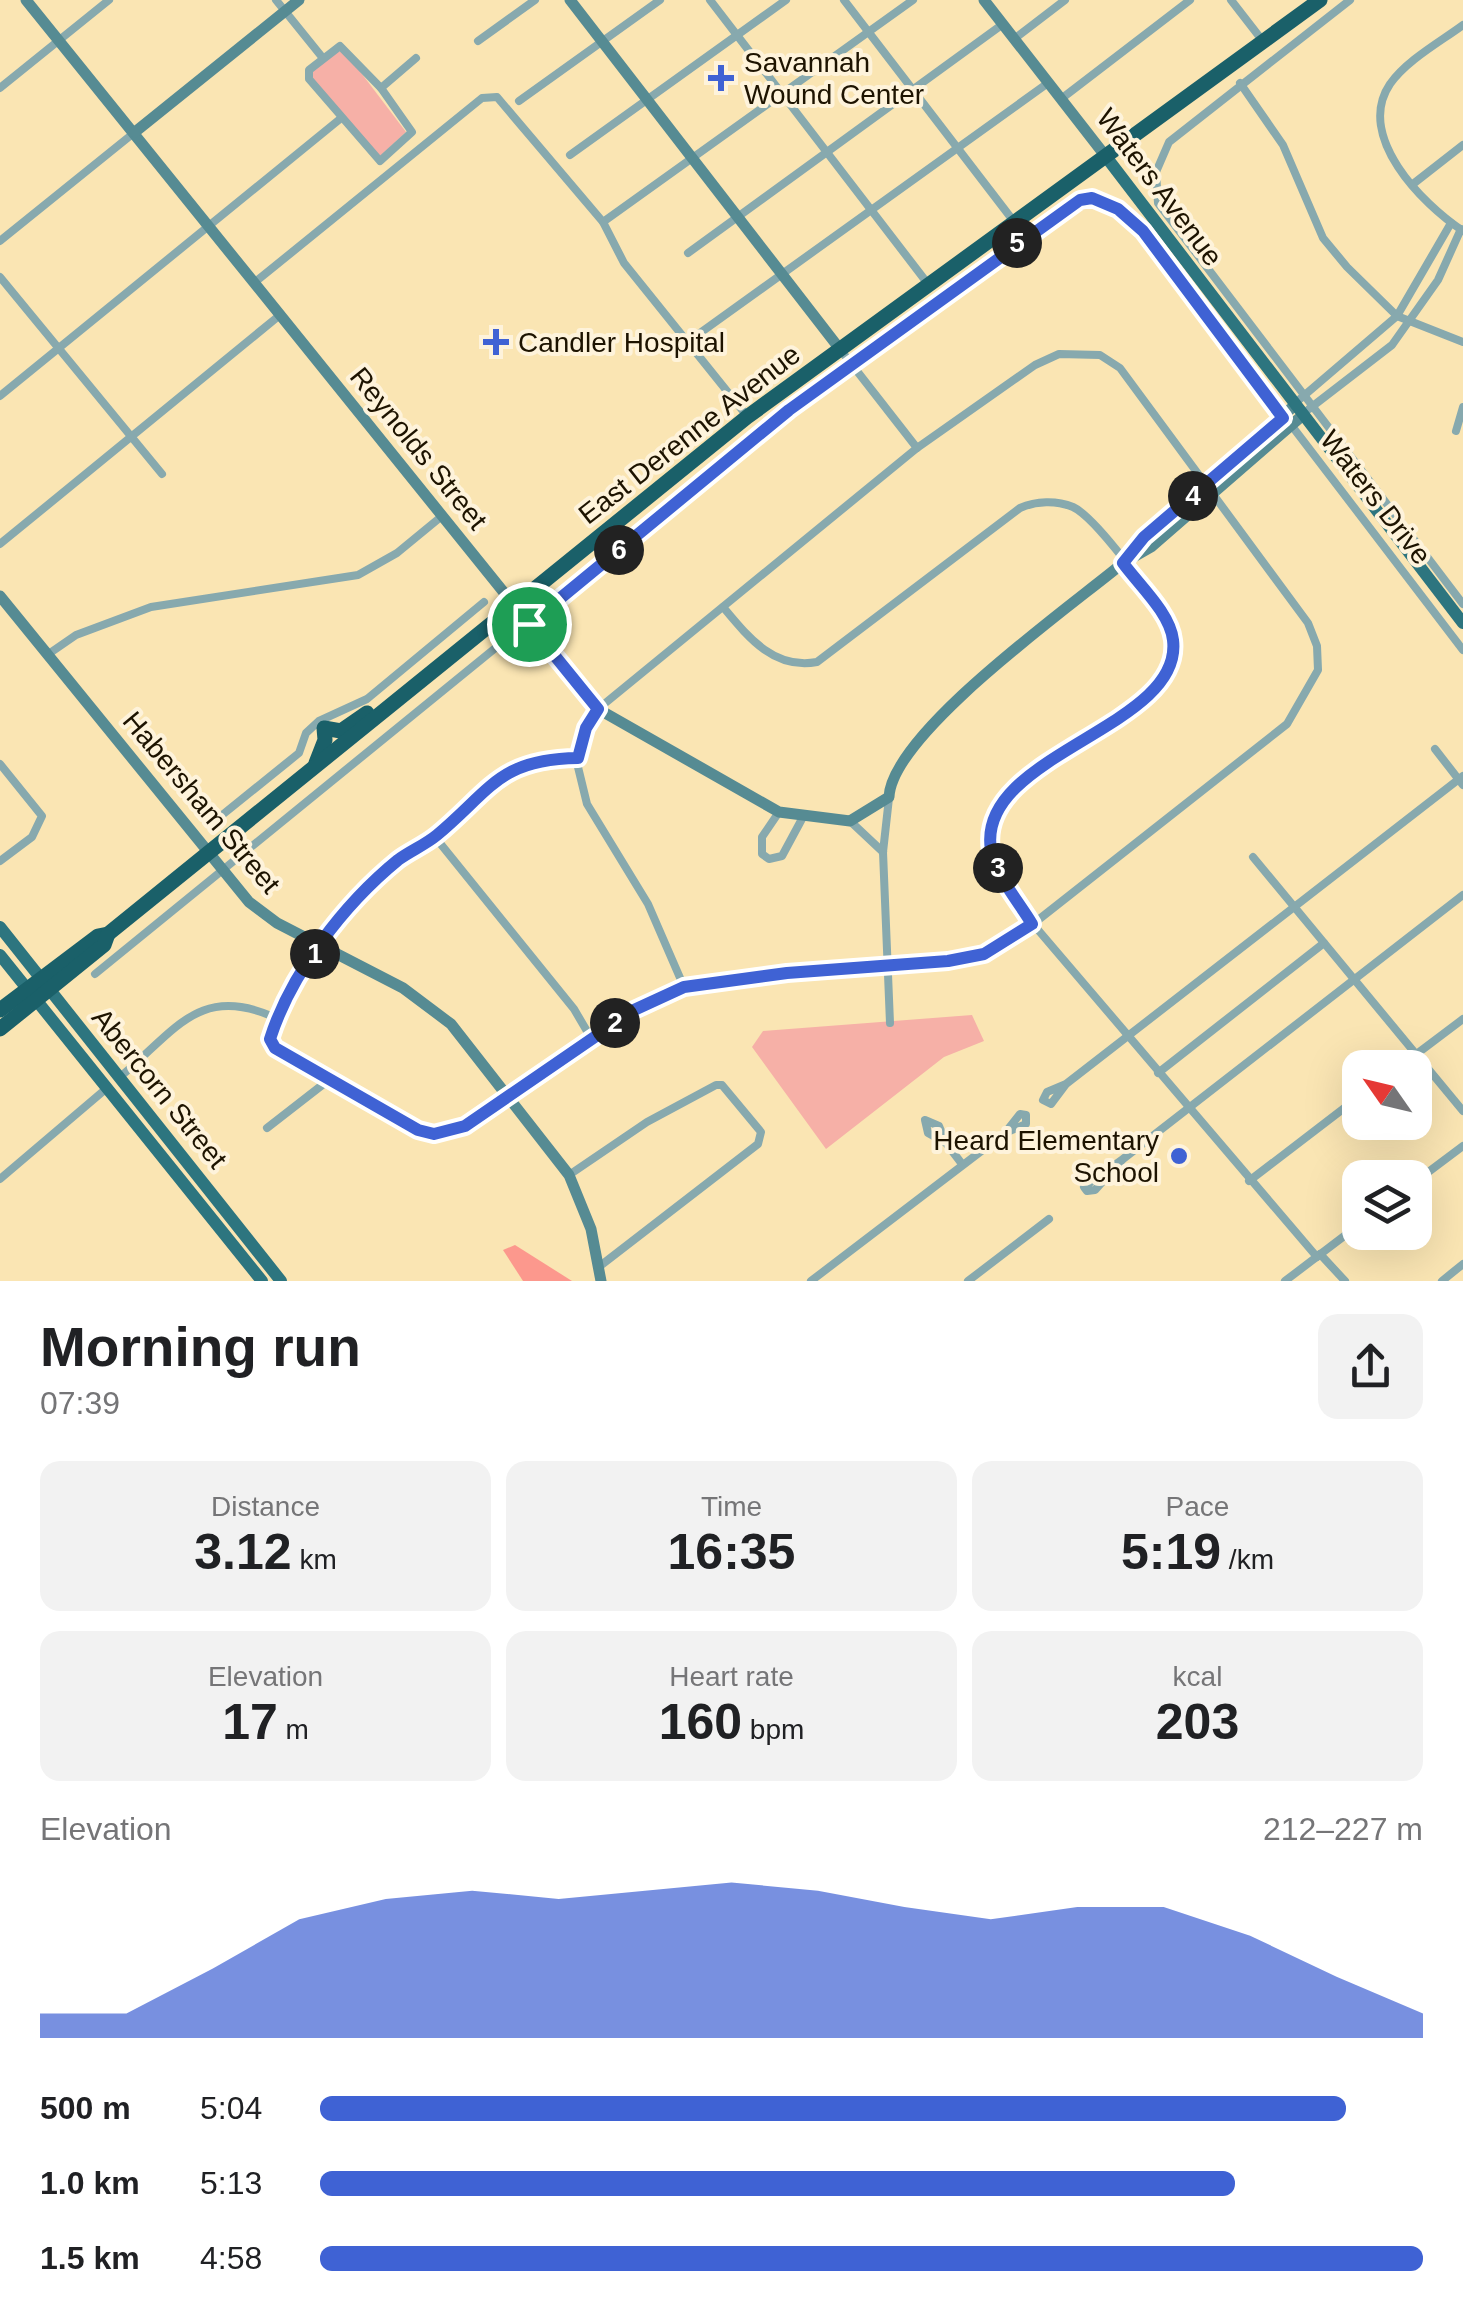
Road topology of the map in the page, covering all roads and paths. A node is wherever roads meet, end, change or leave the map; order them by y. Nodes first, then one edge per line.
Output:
1 (26, 0) edge
2 (109, 0) edge
3 (276, 0) edge
4 (299, 0) edge
5 (535, 0) edge
6 (570, 0) edge
7 (660, 0) edge
8 (710, 0) edge
9 (786, 0) edge
10 (844, 0) edge
11 (912, 0) edge
12 (984, 0) edge
13 (1065, 0) edge
14 (1190, 0) edge
15 (1231, 0) edge
16 (1320, 0) edge
17 (1350, 0) edge
18 (285, 12) junction
19 (1003, 24) junction
20 (1463, 25) edge
21 (868, 32) junction
22 (737, 35) junction
23 (1014, 38) junction
24 (58, 40) junction
25 (478, 41) dead end
26 (602, 41) junction
27 (1263, 41) junction
28 (322, 57) junction
29 (416, 58) dead end
30 (1048, 82) junction
31 (1240, 82) junction
32 (0, 88) edge
33 (380, 88) junction
34 (912, 89) junction
35 (782, 94) junction
36 (518, 100) dead end
37 (648, 100) junction
38 (1062, 100) junction
39 (340, 118) junction
40 (135, 132) junction
41 (1463, 144) edge
42 (958, 148) junction
43 (826, 151) junction
44 (570, 155) dead end
45 (692, 158) junction
46 (1107, 158) junction
47 (1412, 184) junction
48 (871, 210) junction
49 (736, 216) junction
50 (603, 222) junction
51 (1450, 222) junction
52 (1016, 224) junction
53 (209, 227) junction
54 (1462, 230) edge
55 (0, 242) edge
56 (688, 253) dead end
57 (782, 274) junction
58 (0, 277) edge
59 (254, 282) junction
60 (928, 284) junction
61 (280, 316) junction
62 (1397, 316) junction
63 (1411, 323) junction
64 (700, 334) dead end
65 (1463, 342) edge
66 (60, 348) junction
67 (839, 348) junction
68 (850, 363) junction
69 (0, 396) edge
70 (1303, 406) junction
71 (1463, 407) edge
72 (748, 417) junction
73 (1286, 422) junction
74 (1456, 431) dead end
75 (132, 437) junction
76 (917, 448) junction
77 (162, 474) dead end
78 (1208, 491) junction
79 (442, 516) junction
80 (0, 544) edge
81 (1123, 563) junction
82 (0, 596) edge
83 (484, 602) dead end
84 (1463, 604) edge
85 (514, 606) junction
86 (723, 606) junction
87 (529, 624) junction
88 (1463, 624) edge
89 (1463, 650) edge
90 (47, 655) junction
91 (386, 709) junction
92 (598, 709) junction
93 (1434, 749) dead end
94 (578, 758) junction
95 (0, 764) edge
96 (314, 766) junction
97 (1461, 780) edge
98 (889, 797) junction
99 (780, 812) junction
100 (803, 817) junction
101 (850, 821) junction
102 (210, 824) dead end
103 (434, 838) junction
104 (207, 852) junction
105 (883, 852) junction
106 (1253, 857) dead end
107 (0, 861) edge
108 (220, 869) junction
109 (1463, 895) edge
110 (1294, 906) junction
111 (1032, 924) junction
112 (0, 927) edge
113 (1324, 943) junction
114 (320, 946) junction
115 (0, 956) edge
116 (886, 967) junction
117 (95, 974) dead end
118 (1354, 981) junction
119 (684, 987) junction
120 (38, 989) junction
121 (0, 1010) edge
122 (276, 1018) junction
123 (1463, 1019) edge
124 (890, 1023) dead end
125 (0, 1029) edge
126 (1127, 1035) junction
127 (591, 1038) junction
128 (1414, 1050) edge
129 (1421, 1050) edge
130 (1158, 1072) junction
131 (1432, 1072) edge
132 (120, 1077) junction
133 (330, 1080) junction
134 (1066, 1084) dead end
135 (107, 1088) junction
136 (509, 1095) junction
137 (1189, 1109) junction
138 (1342, 1110) edge
139 (1463, 1111) edge
140 (267, 1128) dead end
141 (1004, 1133) dead end
142 (946, 1143) dead end
143 (1463, 1146) edge
144 (1123, 1159) junction
145 (962, 1164) junction
146 (1432, 1169) edge
147 (569, 1175) junction
148 (180, 1177) junction
149 (198, 1177) junction
150 (0, 1179) edge
151 (1249, 1181) junction
152 (1049, 1219) dead end
153 (1342, 1237) edge
154 (1318, 1255) junction
155 (1463, 1264) edge
156 (600, 1266) junction
157 (1444, 1280) edge
158 (262, 1281) edge
159 (280, 1281) edge
160 (602, 1281) edge
161 (811, 1281) edge
162 (968, 1281) edge
163 (1285, 1281) edge
164 (1345, 1281) edge

1 - 24 street, Reynolds Street
2 - 24 street
3 - 18 street
4 - 18 street
5 - 25 street
6 - 26 street
7 - 26 street
8 - 22 street
9 - 22 street
10 - 21 street
11 - 21 street
12 - 19 street, Waters Avenue
13 - 23 street
14 - 38 street
15 - 27 street
16 - 27 highway, East Derenne Avenue
17 - 31 street
18 - 28 street
18 - 40 street
19 - 23 street, Waters Avenue
19 - 34 street
20 - 47 street
21 - 34 street
21 - 35 street
22 - 35 street
22 - 37 street
23 - 30 street, Waters Avenue
24 - 32 street
24 - 40 street, Reynolds Street
26 - 36 street
26 - 37 street
27 - 46 highway, East Derenne Avenue
28 - 33 street
28 - 39 street
29 - 33 street
30 - 38 street, Waters Avenue
30 - 42 street
31 - 62 street
31 - 70 street, Waters Drive
33 - 39 street
34 - 42 street
34 - 43 street
35 - 43 street
35 - 45 street
37 - 44 street
37 - 45 street
38 - 46 street, Waters Avenue
39 - 53 street
40 - 53 street, Reynolds Street
40 - 55 street
41 - 47 street
42 - 48 street
42 - 52 street
43 - 48 street
43 - 49 street
45 - 49 street
45 - 50 street
46 - 52 highway, East Derenne Avenue
46 - 70 main road, Waters Avenue
47 - 51 street
48 - 57 street
48 - 60 street
49 - 56 street
49 - 57 street
50 - 59 street
50 - 72 street
51 - 54 street
51 - 62 street
52 - 60 highway, East Derenne Avenue
53 - 59 street, Reynolds Street
53 - 66 street
54 - 63 street
57 - 64 street
57 - 67 street
58 - 66 street
59 - 61 street, Reynolds Street
60 - 67 highway, East Derenne Avenue
61 - 75 street
61 - 79 street, Reynolds Street
62 - 63 street
62 - 70 street
63 - 65 street
63 - 70 street
66 - 69 street
66 - 75 street
67 - 68 street
67 - 72 highway, East Derenne Avenue
68 - 73 street, Waters Drive
68 - 76 street
68 - 87 street
70 - 73 street
70 - 84 street, Waters Drive
70 - 88 main road, Waters Drive
71 - 74 street
72 - 85 highway, East Derenne Avenue
73 - 78 street
73 - 89 street, Waters Drive
75 - 77 street
75 - 80 street
76 - 78 street
76 - 86 street
78 - 81 street
78 - 111 street
79 - 85 street, Reynolds Street
79 - 90 street
81 - 86 street
81 - 98 street
81 - 111 street
82 - 90 street, Habersham Street
83 - 102 street
85 - 87 street, Reynolds Street
85 - 91 highway, East Derenne Avenue
86 - 92 street
87 - 92 street, Reynolds Street
87 - 108 street
90 - 104 street, Habersham Street
91 - 96 highway, East Derenne Avenue
91 - 96 highway
92 - 94 street
92 - 99 street, Reynolds Street
93 - 97 street
94 - 103 street
94 - 119 street
95 - 107 street
96 - 104 highway, East Derenne Avenue
97 - 110 street
98 - 101 street
98 - 105 street
99 - 100 street, Reynolds Street
99 - 100 street
100 - 101 street, Reynolds Street
101 - 105 street
103 - 114 street
103 - 127 street
104 - 108 street, Habersham Street
104 - 120 highway, East Derenne Avenue
105 - 116 street
106 - 110 street
108 - 114 street, Habersham Street
108 - 117 street
109 - 118 street
110 - 113 street
110 - 126 street
111 - 116 street
111 - 126 street
112 - 120 main road, Abercorn Street
113 - 118 street
113 - 130 street
114 - 122 street
114 - 136 street, Habersham Street
115 - 120 main road, Abercorn Street
116 - 119 street
116 - 124 street
118 - 128 street
118 - 137 street
119 - 127 street
120 - 121 highway, East Derenne Avenue
120 - 125 highway, East Derenne Avenue
120 - 132 main road, Abercorn Street
120 - 135 main road, Abercorn Street
122 - 132 street
122 - 133 street
123 - 129 street
126 - 130 street
126 - 134 street
127 - 136 street
130 - 137 street
131 - 139 street
132 - 149 main road, Abercorn Street
133 - 136 street
133 - 140 street
135 - 148 main road, Abercorn Street
135 - 150 street
136 - 147 street, Habersham Street
137 - 144 street
137 - 151 street
138 - 151 street
141 - 145 street
142 - 145 street
143 - 146 street
144 - 144 street
145 - 161 street
147 - 156 street, Habersham Street
147 - 156 street
148 - 149 main road
148 - 158 main road, Abercorn Street
149 - 159 main road, Abercorn Street
151 - 154 street
152 - 162 street
153 - 154 street
154 - 163 street
154 - 164 street
155 - 157 street
156 - 160 street, Habersham Street

